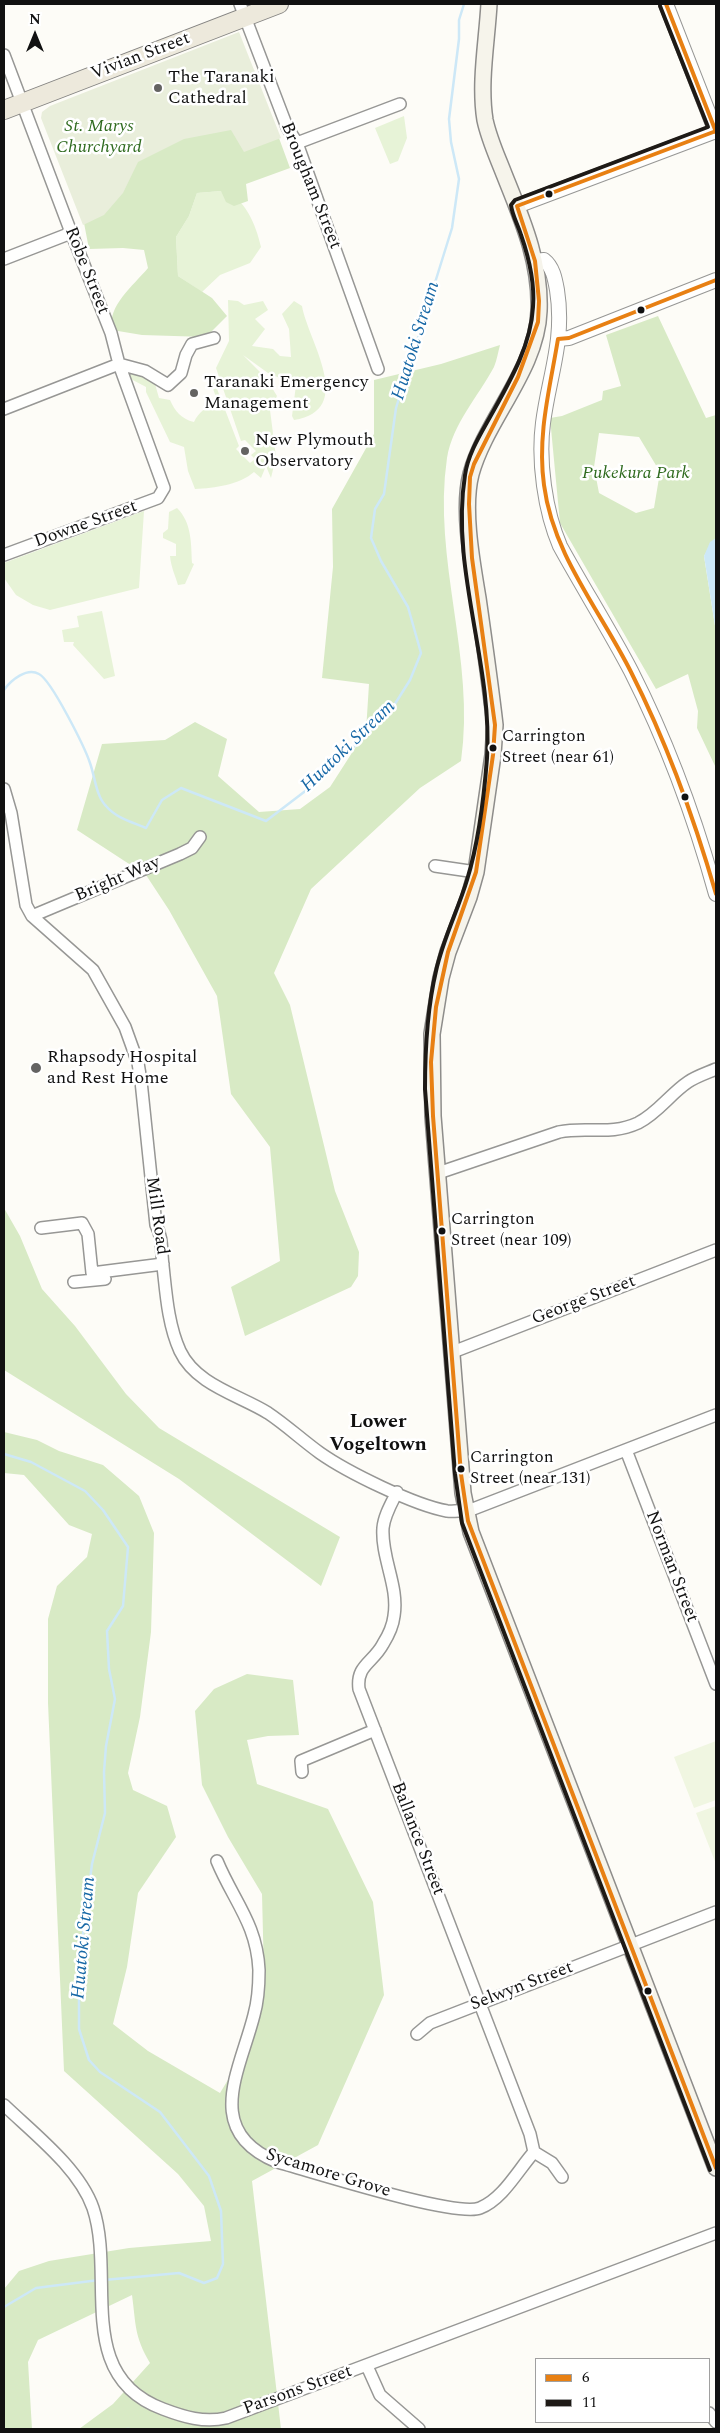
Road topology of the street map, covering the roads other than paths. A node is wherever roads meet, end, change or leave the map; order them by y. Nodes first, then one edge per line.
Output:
1 (279, 4) edge
2 (489, 4) edge
3 (666, 4) edge
4 (242, 10) edge
5 (4, 55) edge
6 (22, 103) junction
7 (400, 104) dead end
8 (4, 110) edge
9 (716, 132) edge
10 (297, 143) junction
11 (517, 206) junction
12 (71, 233) junction
13 (4, 259) edge
14 (535, 261) junction
15 (716, 280) edge
16 (214, 338) dead end
17 (558, 340) junction
18 (119, 364) junction
19 (378, 370) dead end
20 (4, 409) edge
21 (164, 488) joint
22 (4, 555) edge
23 (4, 789) edge
24 (200, 837) dead end
25 (435, 866) dead end
26 (476, 872) junction
27 (716, 894) edge
28 (32, 916) junction
29 (716, 1069) edge
30 (437, 1172) junction
31 (41, 1228) dead end
32 (716, 1250) edge
33 (163, 1268) junction
34 (74, 1282) dead end
35 (452, 1351) junction
36 (716, 1415) edge
37 (626, 1450) junction
38 (397, 1492) junction
39 (466, 1510) junction
40 (716, 1684) edge
41 (375, 1730) junction
42 (302, 1772) dead end
43 (217, 1861) dead end
44 (716, 1912) edge
45 (631, 1945) junction
46 (480, 2004) junction
47 (417, 2034) dead end
48 (4, 2105) edge
49 (534, 2152) junction
50 (716, 2168) edge
51 (562, 2177) dead end
52 (716, 2233) edge
53 (367, 2366) junction
54 (419, 2429) edge

1 - 4 main road, Vivian Street
2 - 11 main road
3 - 9 street
4 - 6 main road, Vivian Street
4 - 10 street, Brougham Street
5 - 6 street, Robe Street
6 - 8 main road, Vivian Street
6 - 12 street, Robe Street
7 - 10 street
9 - 11 street
10 - 19 street, Brougham Street
11 - 14 main road
12 - 13 street
12 - 18 street, Robe Street
14 - 17 street
14 - 26 main road
15 - 17 street
16 - 18 street
17 - 27 street
18 - 20 street
18 - 21 street, Robe Street
21 - 22 street, Downe Street
23 - 28 street, Mill Road
24 - 28 street, Bright Way
25 - 26 street
26 - 30 main road
28 - 33 street, Mill Road
29 - 30 street
30 - 35 main road
31 - 33 street
32 - 35 street, George Street
33 - 34 street
33 - 38 street, Mill Road
35 - 39 main road
36 - 37 street, Mill Road
37 - 39 street, Mill Road
37 - 40 street, Norman Street
38 - 39 street, Mill Road
38 - 41 street, Ballance Street
39 - 45 main road
41 - 42 street
41 - 46 street, Ballance Street
43 - 49 street, Sycamore Grove
44 - 45 street, Selwyn Street
45 - 46 street, Selwyn Street
45 - 50 main road
46 - 47 street, Selwyn Street
46 - 49 street, Ballance Street
48 - 53 street, Parsons Street
49 - 51 street
52 - 53 street, Parsons Street
53 - 54 street

